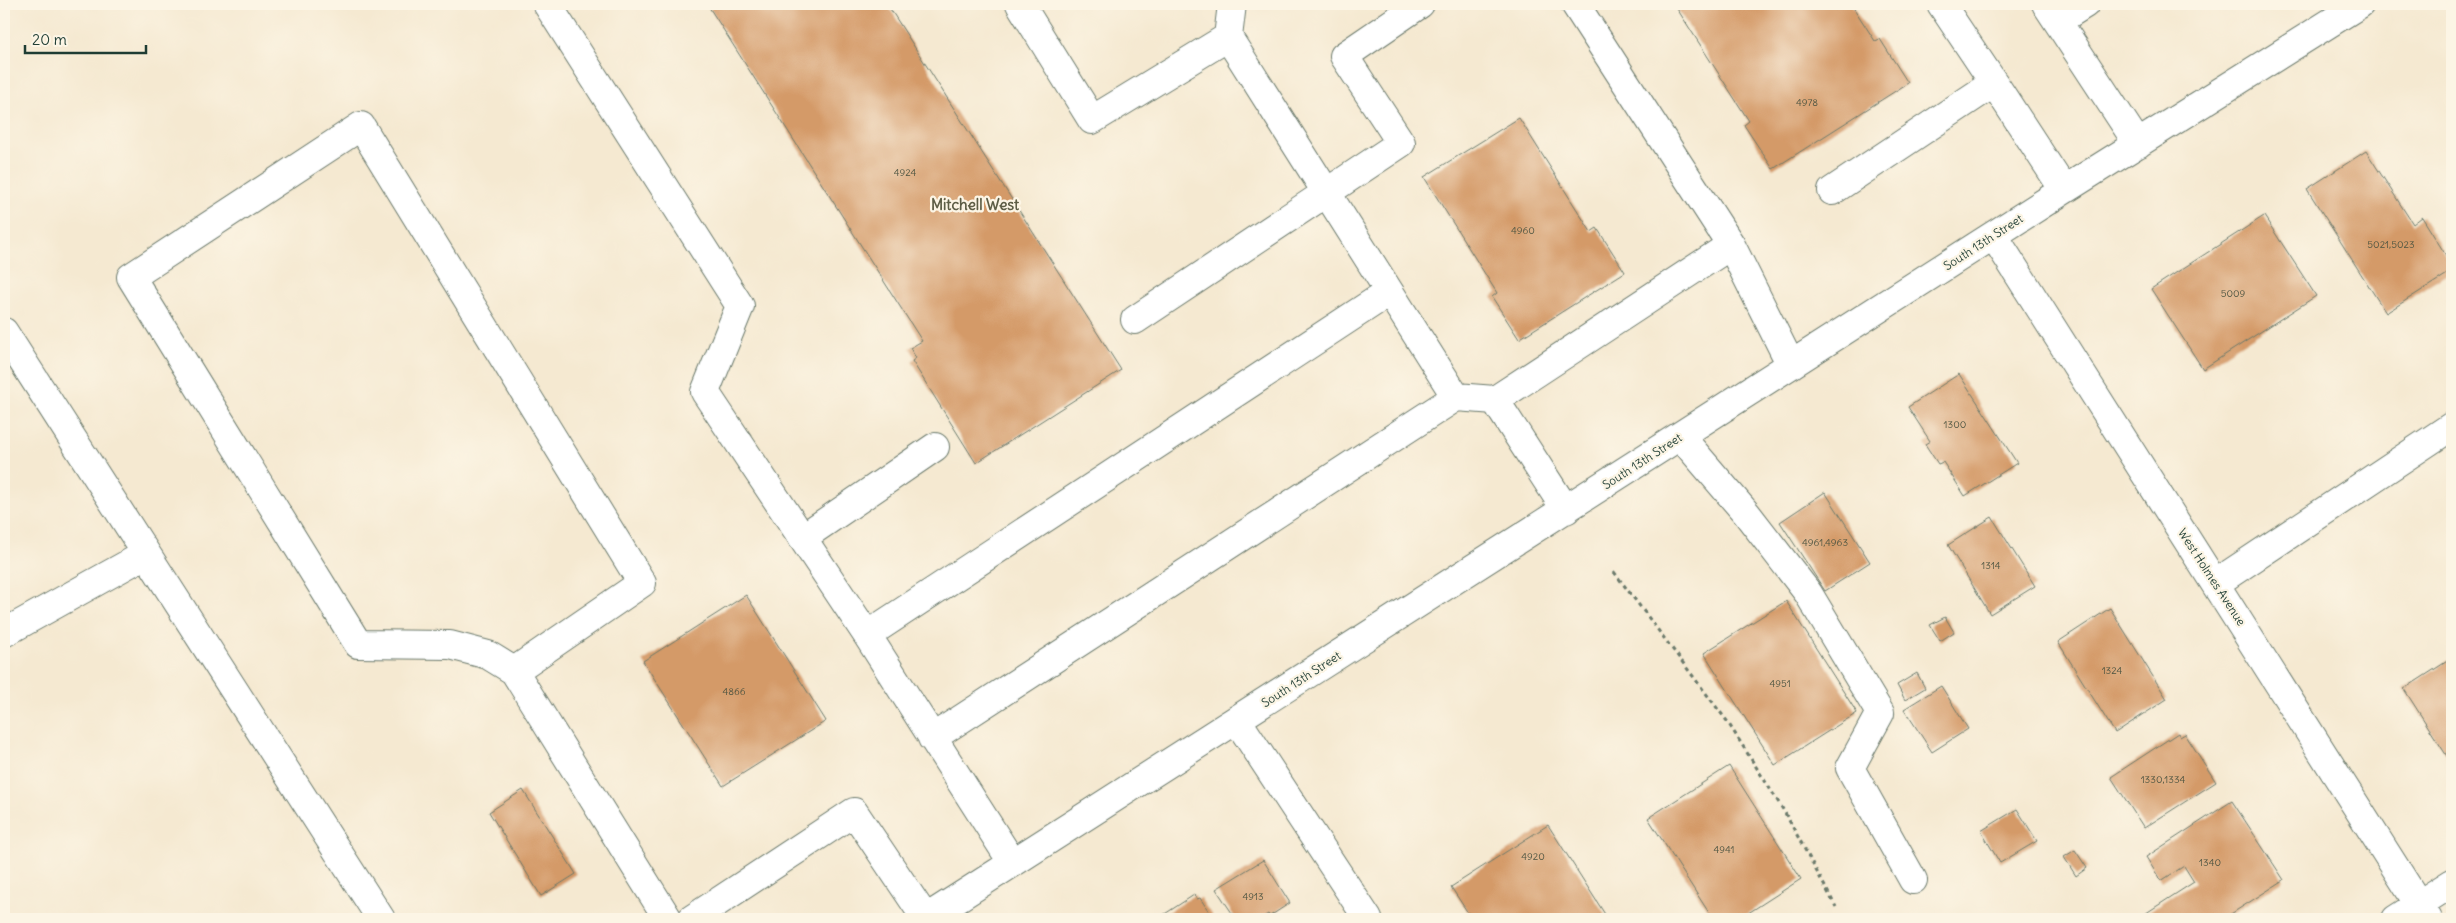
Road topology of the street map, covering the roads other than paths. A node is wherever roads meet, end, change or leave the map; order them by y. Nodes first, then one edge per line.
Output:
1 (547, 4) edge
2 (1020, 4) edge
3 (1232, 4) edge
4 (1420, 4) edge
5 (1575, 4) edge
6 (1941, 4) edge
7 (2085, 4) edge
8 (2360, 4) edge
9 (2052, 12) edge
10 (1228, 36) junction
11 (1994, 83) junction
12 (2138, 144) junction
13 (2064, 190) junction
14 (1832, 191) dead end
15 (1327, 193) junction
16 (1994, 236) junction
17 (1731, 245) junction
18 (1389, 292) junction
19 (1134, 320) dead end
20 (4, 332) edge
21 (1791, 365) junction
22 (1456, 397) junction
23 (1495, 400) junction
24 (2452, 426) edge
25 (1681, 437) junction
26 (935, 447) dead end
27 (1566, 510) junction
28 (802, 538) junction
29 (146, 554) junction
30 (2216, 583) junction
31 (4, 633) edge
32 (867, 635) junction
33 (514, 671) junction
34 (1237, 720) junction
35 (932, 738) junction
36 (1012, 862) junction
37 (1913, 880) dead end
38 (2452, 883) edge
39 (2424, 912) edge
40 (381, 919) edge
41 (668, 919) edge
42 (692, 919) edge
43 (925, 919) edge
44 (1368, 919) edge
45 (2396, 919) edge

1 - 28 street
2 - 10 street
3 - 10 street
4 - 15 street
5 - 17 street
6 - 11 street
7 - 9 street
8 - 12 street, South 13th Street
9 - 12 street
10 - 15 street
11 - 13 street
11 - 14 street
12 - 13 street, South 13th Street
13 - 16 street, South 13th Street
15 - 18 street
15 - 19 street
16 - 21 street, South 13th Street
16 - 30 street, West Holmes Avenue
17 - 21 street
17 - 23 street
18 - 22 street
18 - 32 street
20 - 29 street
21 - 25 street, South 13th Street
22 - 23 street
22 - 35 street
23 - 27 street
24 - 30 street
25 - 27 street, South 13th Street
25 - 37 street
26 - 28 street
27 - 34 street, South 13th Street
28 - 32 street
29 - 31 street
29 - 40 street
30 - 39 street, West Holmes Avenue
32 - 35 street
33 - 33 street
33 - 41 street
34 - 36 street, South 13th Street
34 - 44 street
35 - 36 street
36 - 43 street, South 13th Street
38 - 39 street
39 - 45 street
42 - 43 street

